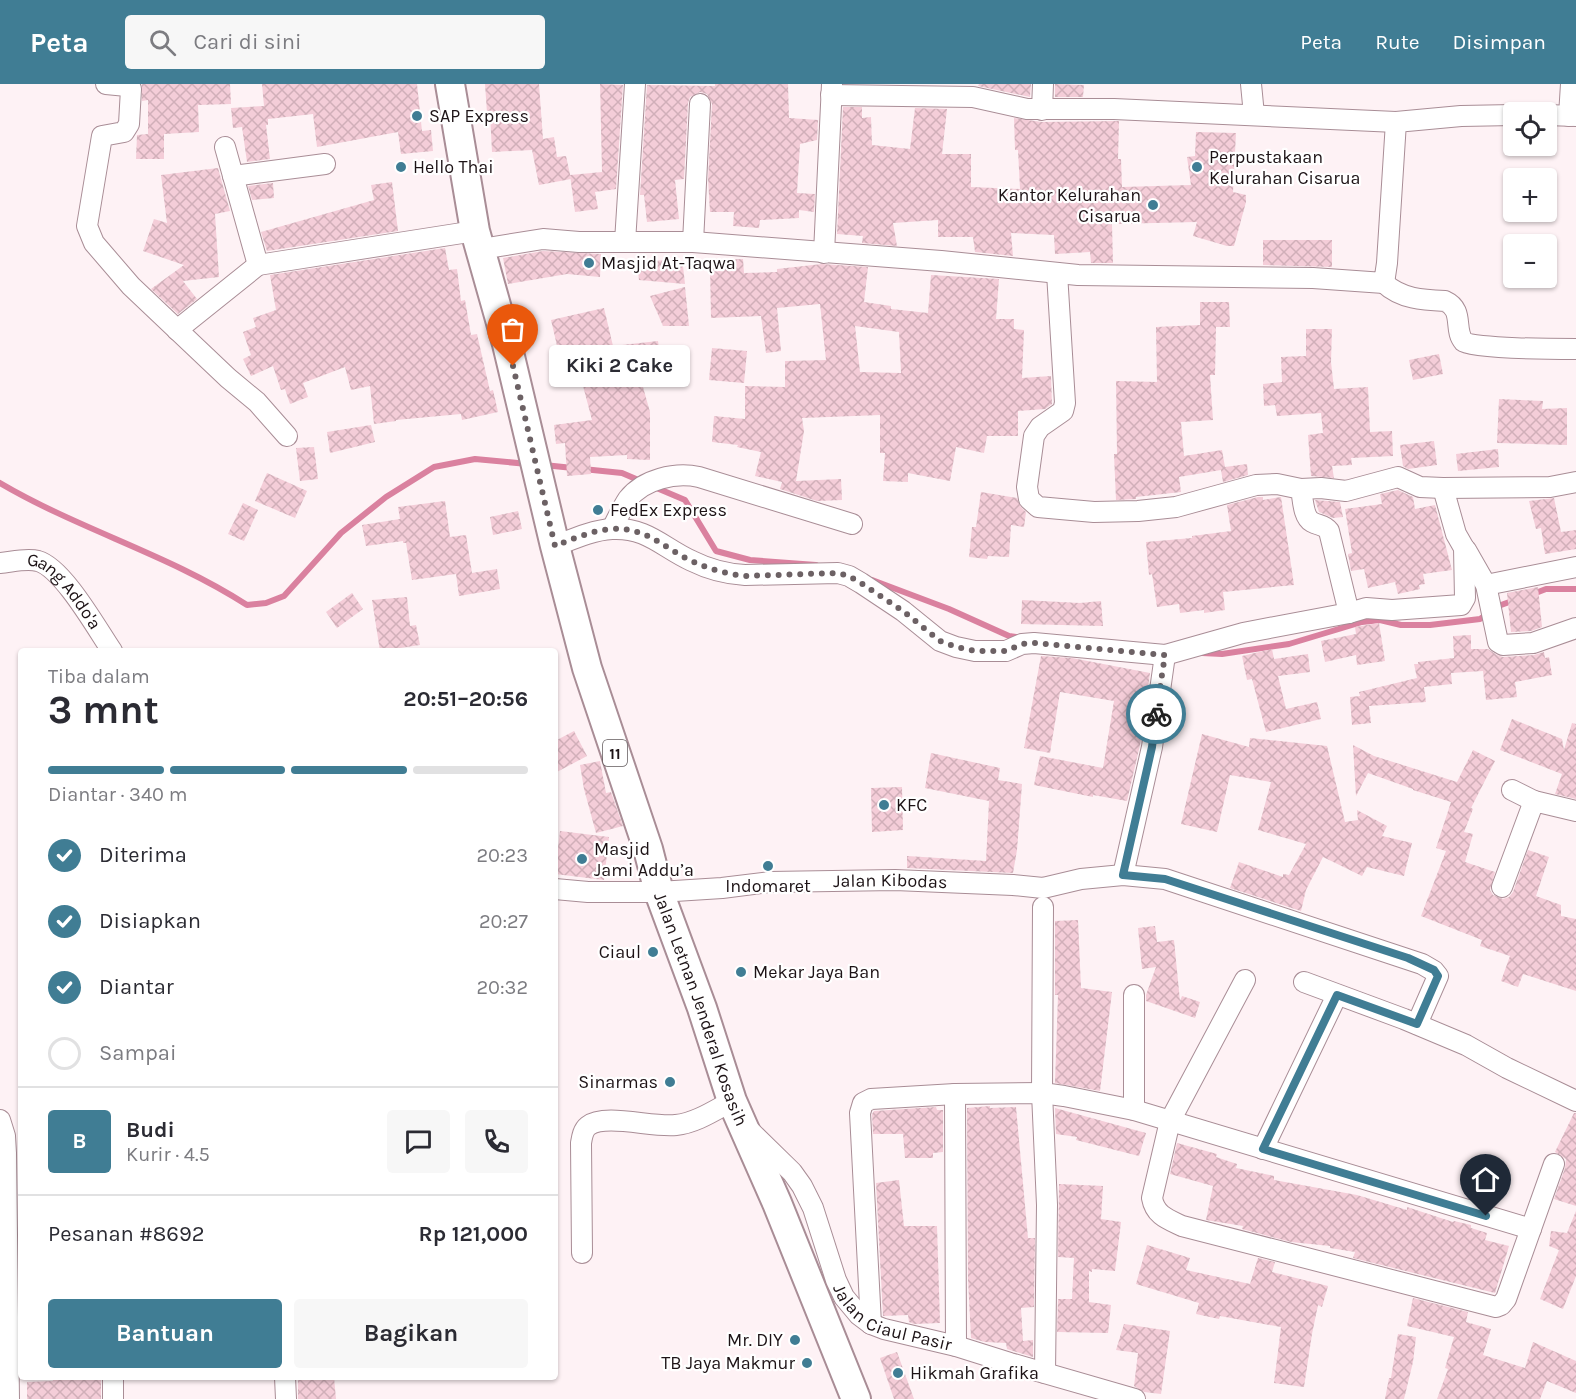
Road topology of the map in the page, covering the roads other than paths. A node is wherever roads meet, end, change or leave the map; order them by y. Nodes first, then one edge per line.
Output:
1 (106, 84) edge
2 (450, 84) edge
3 (635, 84) edge
4 (1043, 84) edge
5 (1251, 84) edge
6 (1571, 84) edge
7 (831, 90) edge
8 (700, 104) dead end
9 (1042, 110) junction
10 (1254, 115) junction
11 (1503, 115) edge
12 (1557, 115) edge
13 (1573, 116) edge
14 (1396, 122) junction
15 (225, 147) dead end
16 (325, 164) dead end
17 (233, 176) junction
18 (478, 240) junction
19 (625, 242) junction
20 (693, 242) junction
21 (824, 253) junction
22 (258, 265) junction
23 (1057, 273) junction
24 (1384, 283) junction
25 (177, 330) junction
26 (1576, 349) edge
27 (287, 435) dead end
28 (1576, 482) edge
29 (1443, 488) junction
30 (1301, 489) junction
31 (852, 524) dead end
32 (612, 529) junction
33 (555, 546) junction
34 (1464, 548) junction
35 (0, 563) edge
36 (1576, 567) edge
37 (1486, 585) junction
38 (1349, 613) junction
39 (1576, 628) edge
40 (110, 648) edge
41 (1165, 655) junction
42 (1512, 790) dead end
43 (1534, 801) junction
44 (1576, 811) edge
45 (1123, 875) junction
46 (1502, 887) dead end
47 (558, 889) edge
48 (659, 892) junction
49 (1043, 907) dead end
50 (1245, 980) dead end
51 (1304, 982) dead end
52 (1134, 995) dead end
53 (1337, 995) junction
54 (1417, 1024) junction
55 (1042, 1093) junction
56 (955, 1094) junction
57 (1576, 1101) edge
58 (1134, 1110) junction
59 (738, 1113) junction
60 (0, 1120) edge
61 (1170, 1121) junction
62 (1263, 1149) junction
63 (1554, 1164) dead end
64 (1531, 1229) junction
65 (582, 1253) dead end
66 (871, 1324) junction
67 (956, 1346) junction
68 (1045, 1373) junction
69 (113, 1380) edge
70 (285, 1380) edge
71 (9, 1399) edge
72 (113, 1399) edge
73 (286, 1399) edge
74 (856, 1399) edge
75 (1135, 1399) edge

1 - 25 street
2 - 18 highway, Jalan Letnan Jenderal Kosasih / 11
3 - 19 street
4 - 9 street
5 - 10 street
6 - 13 street
7 - 9 street
7 - 21 street
8 - 20 street
9 - 10 street
10 - 14 street
11 - 14 street
12 - 13 street
14 - 24 street
15 - 17 street
16 - 17 street
17 - 22 street
18 - 19 street
18 - 22 street
18 - 33 highway, Jalan Letnan Jenderal Kosasih / 11
19 - 20 street
20 - 21 street
21 - 23 street
22 - 25 street
23 - 24 street
23 - 30 street
24 - 26 street
25 - 27 street
28 - 29 street
29 - 30 street
29 - 34 street
30 - 38 street
31 - 32 street
32 - 33 street
32 - 41 street
33 - 48 highway, Jalan Letnan Jenderal Kosasih / 11
34 - 37 street
34 - 38 street
35 - 40 street, Gang Addo'a
36 - 37 street
37 - 39 street
38 - 41 street
41 - 45 street
42 - 43 street
43 - 44 street
43 - 46 street
45 - 48 street, Jalan Kibodas
45 - 54 street, Jalan Kibodas
47 - 48 street
48 - 59 highway, Jalan Letnan Jenderal Kosasih / 11
49 - 55 street
50 - 61 street
51 - 53 street
52 - 58 street
53 - 54 street
53 - 62 street
54 - 57 street
55 - 56 street
55 - 58 street
55 - 68 street
56 - 66 street
56 - 67 street
58 - 61 street
59 - 65 street
59 - 66 street, Jalan Ciaul Pasir
59 - 74 highway, Jalan Letnan Jenderal Kosasih / 11
60 - 71 street
61 - 62 street
61 - 64 street
62 - 64 street
63 - 64 street
66 - 67 street, Jalan Ciaul Pasir
67 - 68 street, Jalan Ciaul Pasir
68 - 75 street, Jalan Ciaul Pasir
69 - 72 street
70 - 73 street

